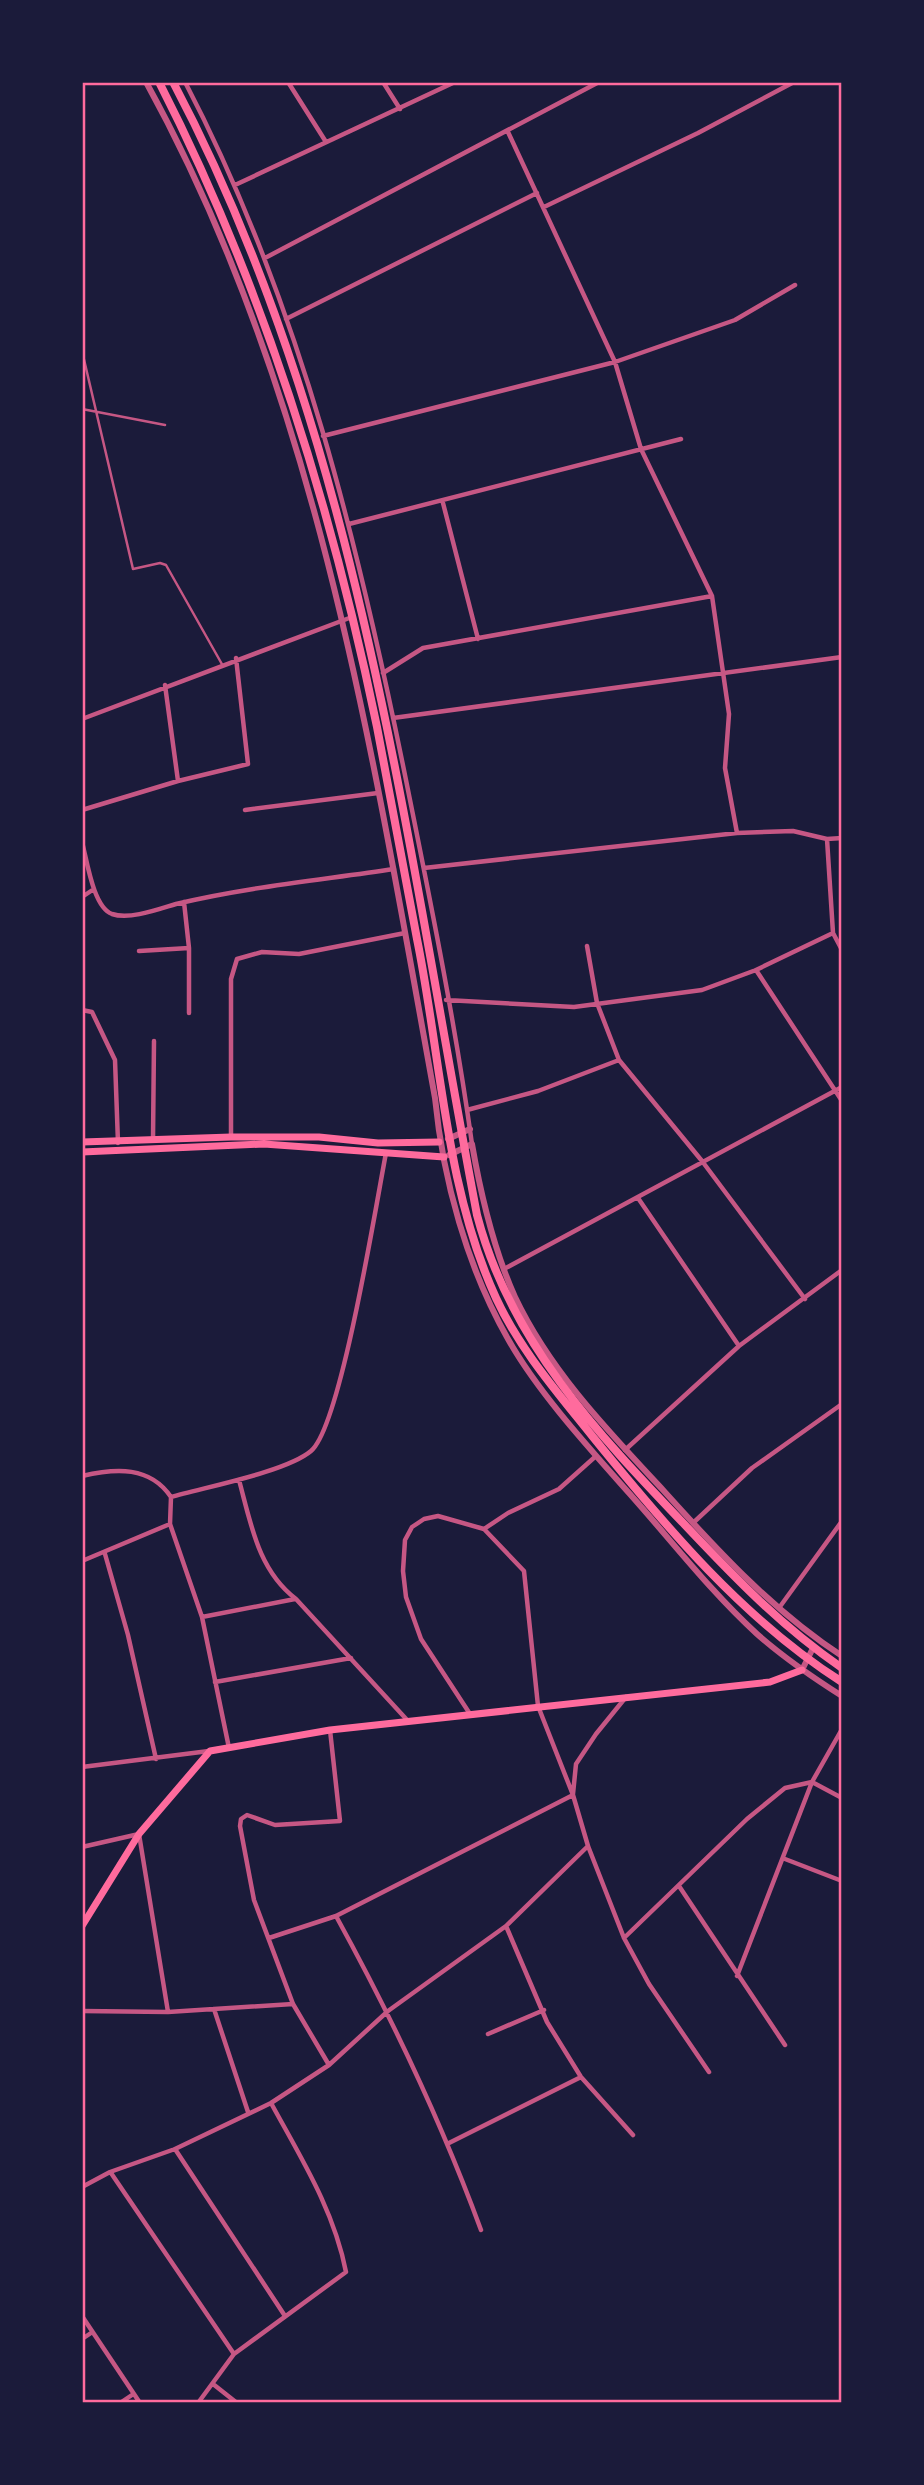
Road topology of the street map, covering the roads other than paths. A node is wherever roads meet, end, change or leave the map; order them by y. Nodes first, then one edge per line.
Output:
1 (146, 82) edge
2 (159, 82) edge
3 (173, 82) edge
4 (185, 82) edge
5 (288, 82) edge
6 (383, 82) edge
7 (455, 82) edge
8 (599, 82) edge
9 (794, 82) edge
10 (400, 109) junction
11 (508, 132) junction
12 (326, 142) junction
13 (235, 185) junction
14 (537, 193) junction
15 (544, 207) junction
16 (265, 258) junction
17 (795, 285) dead end
18 (286, 319) junction
19 (82, 351) edge
20 (615, 362) junction
21 (82, 409) edge
22 (99, 412) junction
23 (165, 425) dead end
24 (323, 436) junction
25 (681, 439) dead end
26 (641, 449) junction
27 (443, 503) junction
28 (349, 524) junction
29 (712, 596) junction
30 (352, 617) junction
31 (341, 619) junction
32 (478, 639) junction
33 (842, 657) edge
34 (236, 658) junction
35 (223, 666) junction
36 (725, 671) junction
37 (383, 673) junction
38 (165, 685) junction
39 (82, 719) edge
40 (389, 719) junction
41 (178, 781) junction
42 (378, 793) junction
43 (82, 810) edge
44 (245, 810) dead end
45 (737, 833) junction
46 (842, 838) edge
47 (827, 839) junction
48 (82, 842) edge
49 (424, 868) junction
50 (394, 869) junction
51 (93, 888) junction
52 (82, 897) edge
53 (184, 902) junction
54 (405, 933) junction
55 (833, 933) junction
56 (587, 946) dead end
57 (189, 948) junction
58 (842, 950) edge
59 (139, 951) dead end
60 (756, 970) junction
61 (446, 1000) junction
62 (597, 1003) junction
63 (82, 1010) edge
64 (189, 1013) dead end
65 (155, 1041) dead end
66 (619, 1060) junction
67 (842, 1087) edge
68 (834, 1091) junction
69 (842, 1101) edge
70 (467, 1110) junction
71 (470, 1129) junction
72 (461, 1134) junction
73 (232, 1137) junction
74 (451, 1138) junction
75 (153, 1139) junction
76 (118, 1140) junction
77 (82, 1142) edge
78 (439, 1142) junction
79 (468, 1146) junction
80 (118, 1150) junction
81 (82, 1152) edge
82 (387, 1152) junction
83 (454, 1154) junction
84 (444, 1157) junction
85 (702, 1161) junction
86 (638, 1198) junction
87 (503, 1269) junction
88 (842, 1270) edge
89 (805, 1299) junction
90 (739, 1346) junction
91 (842, 1404) edge
92 (625, 1450) junction
93 (596, 1456) junction
94 (82, 1476) edge
95 (239, 1480) junction
96 (171, 1497) junction
97 (842, 1521) edge
98 (170, 1524) junction
99 (693, 1524) junction
100 (484, 1529) junction
101 (105, 1554) junction
102 (82, 1561) edge
103 (296, 1599) junction
104 (779, 1608) junction
105 (202, 1617) junction
106 (813, 1648) junction
107 (842, 1656) edge
108 (351, 1658) junction
109 (808, 1661) junction
110 (842, 1668) edge
111 (802, 1670) junction
112 (215, 1682) junction
113 (842, 1682) edge
114 (842, 1696) edge
115 (626, 1697) junction
116 (538, 1706) junction
117 (471, 1714) junction
118 (408, 1721) junction
119 (842, 1729) edge
120 (330, 1730) junction
121 (229, 1748) junction
122 (210, 1751) junction
123 (156, 1759) junction
124 (82, 1767) edge
125 (813, 1782) junction
126 (573, 1795) junction
127 (842, 1798) edge
128 (139, 1834) junction
129 (588, 1846) junction
130 (82, 1847) edge
131 (785, 1859) junction
132 (842, 1881) edge
133 (679, 1886) junction
134 (337, 1916) junction
135 (82, 1926) edge
136 (506, 1926) junction
137 (269, 1938) junction
138 (624, 1938) junction
139 (737, 1976) junction
140 (293, 2004) junction
141 (215, 2009) junction
142 (544, 2010) junction
143 (82, 2011) edge
144 (388, 2011) junction
145 (168, 2012) junction
146 (488, 2034) dead end
147 (785, 2045) dead end
148 (329, 2064) junction
149 (709, 2072) dead end
150 (581, 2077) junction
151 (271, 2103) junction
152 (248, 2112) junction
153 (633, 2135) dead end
154 (449, 2144) junction
155 (175, 2149) junction
156 (110, 2172) junction
157 (82, 2187) edge
158 (481, 2230) dead end
159 (82, 2316) edge
160 (285, 2316) junction
161 (91, 2333) junction
162 (82, 2339) edge
163 (234, 2354) junction
164 (213, 2384) junction
165 (132, 2395) junction
166 (120, 2403) edge
167 (140, 2403) edge
168 (198, 2403) edge
169 (237, 2403) edge

1 - 31 street
2 - 30 highway
3 - 40 highway
4 - 13 street
5 - 12 street
6 - 10 street
7 - 10 street
8 - 11 street
9 - 15 street
10 - 12 street
11 - 14 street
11 - 16 street
12 - 13 street
13 - 16 street
14 - 15 street
14 - 18 street
15 - 20 street
16 - 18 street
17 - 20 street
18 - 24 street
19 - 22 lane
20 - 24 street
20 - 26 street
21 - 22 lane
22 - 23 lane
22 - 35 lane
24 - 28 street
25 - 26 street
26 - 27 street
26 - 29 street
27 - 28 street
27 - 32 street
28 - 37 street
29 - 32 street
29 - 36 street
30 - 31 street
30 - 74 highway
31 - 34 street
31 - 42 street
32 - 37 street
33 - 36 street
34 - 35 street
34 - 41 street
35 - 38 street
36 - 40 street
36 - 45 street
37 - 40 street
38 - 39 street
38 - 41 street
40 - 49 street
40 - 72 highway
41 - 43 street
42 - 44 street
42 - 50 street
45 - 47 street
45 - 49 street
46 - 47 street
47 - 55 street
48 - 51 street
49 - 61 street
50 - 53 street
50 - 54 street
51 - 52 street
51 - 53 street
53 - 57 street
54 - 73 street
54 - 78 street
55 - 58 street
55 - 60 street
56 - 62 street
57 - 59 street
57 - 64 street
60 - 62 street
60 - 68 street
61 - 62 street
61 - 70 street
62 - 66 street
63 - 76 street
65 - 75 street
66 - 70 street
66 - 85 street
67 - 68 street
68 - 69 street
68 - 85 street
70 - 71 street
71 - 72 street
71 - 79 street
72 - 74 street
72 - 79 highway
73 - 75 main road
73 - 78 main road
74 - 78 street
74 - 83 highway
75 - 76 main road
76 - 77 main road
76 - 80 street
78 - 84 street
79 - 83 street
79 - 87 street
79 - 106 highway
80 - 81 main road
80 - 82 main road
82 - 84 main road
82 - 95 street
83 - 84 street
83 - 109 highway
84 - 93 street
85 - 86 street
85 - 89 street
86 - 87 street
86 - 90 street
87 - 92 street
88 - 89 street
89 - 90 street
90 - 92 street
91 - 99 street
92 - 99 street
93 - 100 street
93 - 111 street
94 - 96 street
95 - 96 street
95 - 103 street
96 - 98 street
97 - 104 street
98 - 101 street
98 - 105 street
99 - 104 street
100 - 116 street
100 - 117 street
101 - 102 street
101 - 123 street
103 - 105 street
103 - 108 street
104 - 107 street
105 - 112 street
106 - 109 street
106 - 110 highway
108 - 112 street
108 - 118 street
109 - 111 street
109 - 113 highway
111 - 114 street
111 - 115 main road
112 - 121 street
115 - 116 main road
115 - 126 street
116 - 117 main road
116 - 126 street
117 - 118 main road
118 - 120 main road
119 - 125 street
120 - 121 main road
120 - 137 street
121 - 122 main road
122 - 123 street
122 - 128 main road
123 - 124 street
125 - 127 street
125 - 131 street
125 - 133 street
126 - 129 street
126 - 134 street
128 - 130 street
128 - 135 main road
128 - 145 street
129 - 136 street
129 - 138 street
131 - 132 street
131 - 139 street
133 - 138 street
133 - 139 street
134 - 137 street
134 - 144 street
136 - 142 street
136 - 144 street
137 - 140 street
138 - 149 street
139 - 147 street
140 - 141 street
140 - 148 street
141 - 145 street
141 - 152 street
142 - 146 street
142 - 150 street
143 - 145 street
144 - 148 street
144 - 154 street
148 - 151 street
150 - 153 street
150 - 154 street
151 - 152 street
151 - 160 street
152 - 155 street
154 - 158 street
155 - 156 street
155 - 160 street
156 - 157 street
156 - 163 street
159 - 161 street
160 - 163 street
161 - 162 street
161 - 165 street
163 - 164 street
164 - 168 street
164 - 169 street
165 - 166 street
165 - 167 street

